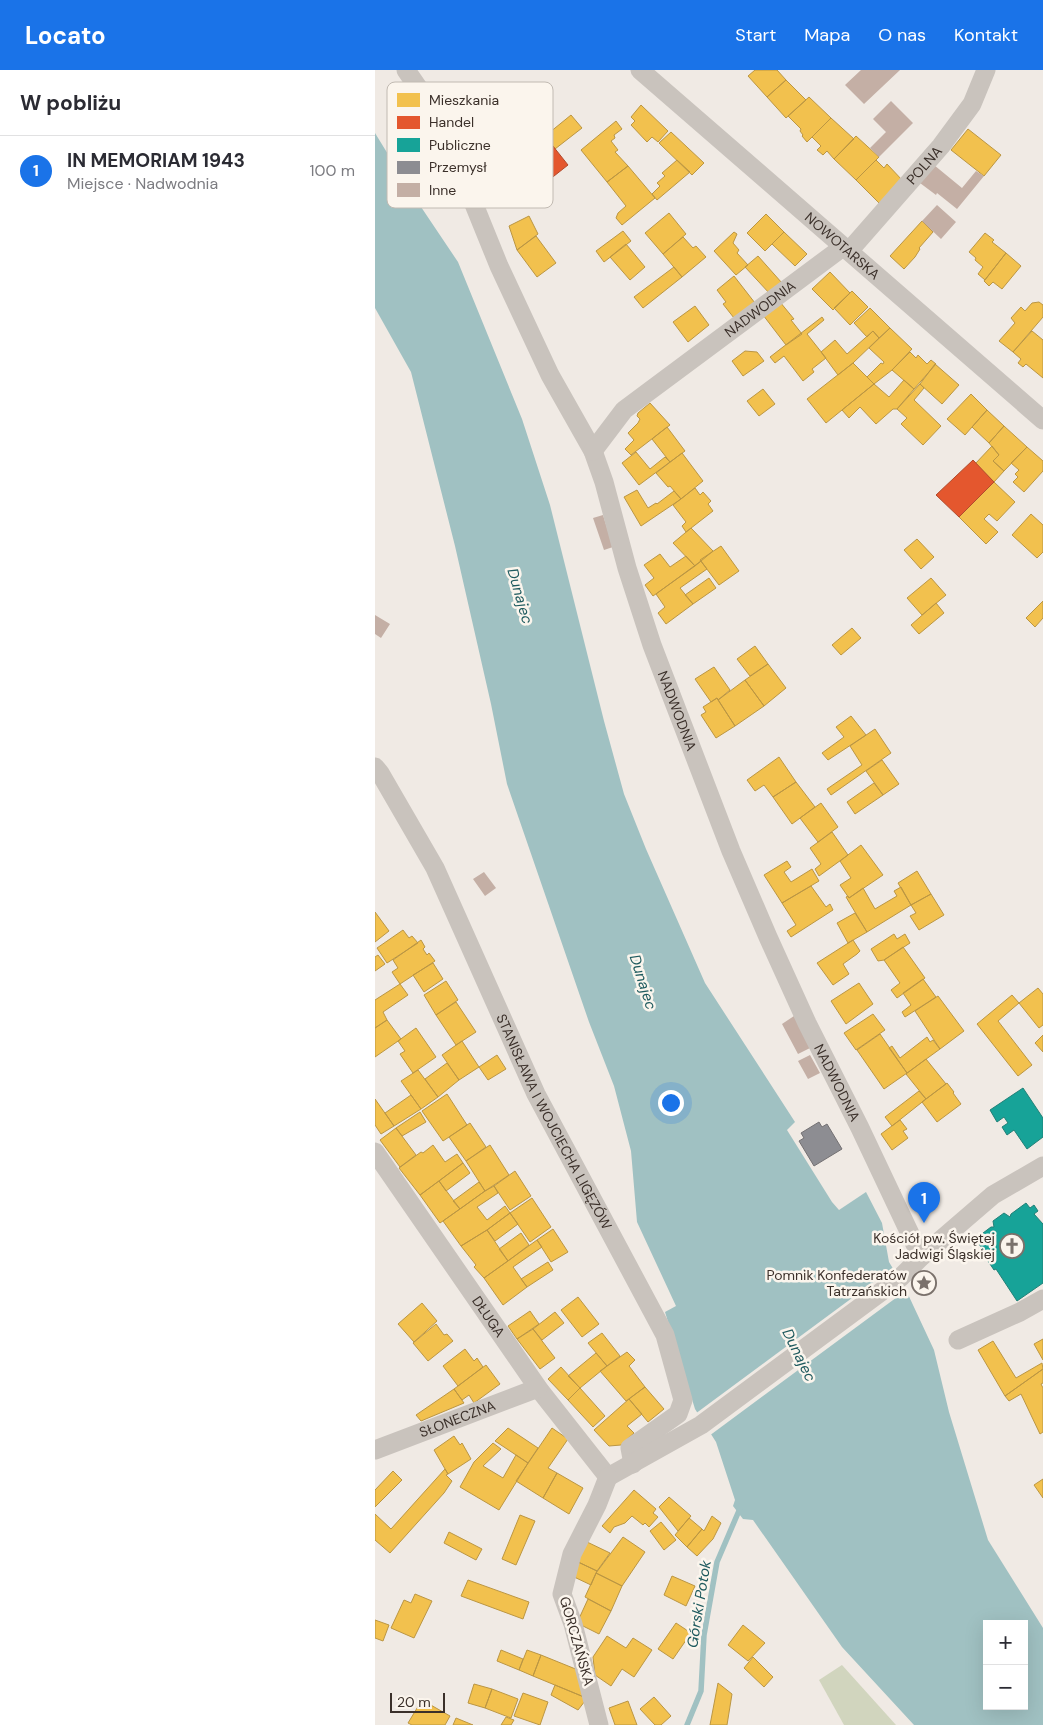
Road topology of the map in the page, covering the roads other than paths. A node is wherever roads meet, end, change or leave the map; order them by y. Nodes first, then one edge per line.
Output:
1 (406, 70) edge
2 (640, 70) edge
3 (986, 70) edge
4 (414, 82) edge
5 (475, 208) edge
6 (846, 249) junction
7 (1043, 420) edge
8 (593, 451) junction
9 (375, 767) edge
10 (375, 1152) edge
11 (1043, 1166) edge
12 (921, 1257) junction
13 (1043, 1299) edge
14 (958, 1340) dead end
15 (538, 1388) junction
16 (375, 1450) edge
17 (633, 1464) junction
18 (609, 1477) junction
19 (599, 1725) edge

1 - 4 street
2 - 6 street, NOWOTARSKA
3 - 6 street, POLNA
5 - 8 street
6 - 7 street, NOWOTARSKA
6 - 8 street, NADWODNIA
8 - 12 street, NADWODNIA
9 - 17 street, STANISŁAWA I WOJCIECHA LIGĘZÓW
10 - 15 street, DŁUGA
11 - 12 street
12 - 17 street
13 - 14 street
15 - 16 street, SŁONECZNA
15 - 18 street, DŁUGA
17 - 18 street
18 - 19 street, GORCZAŃSKA

